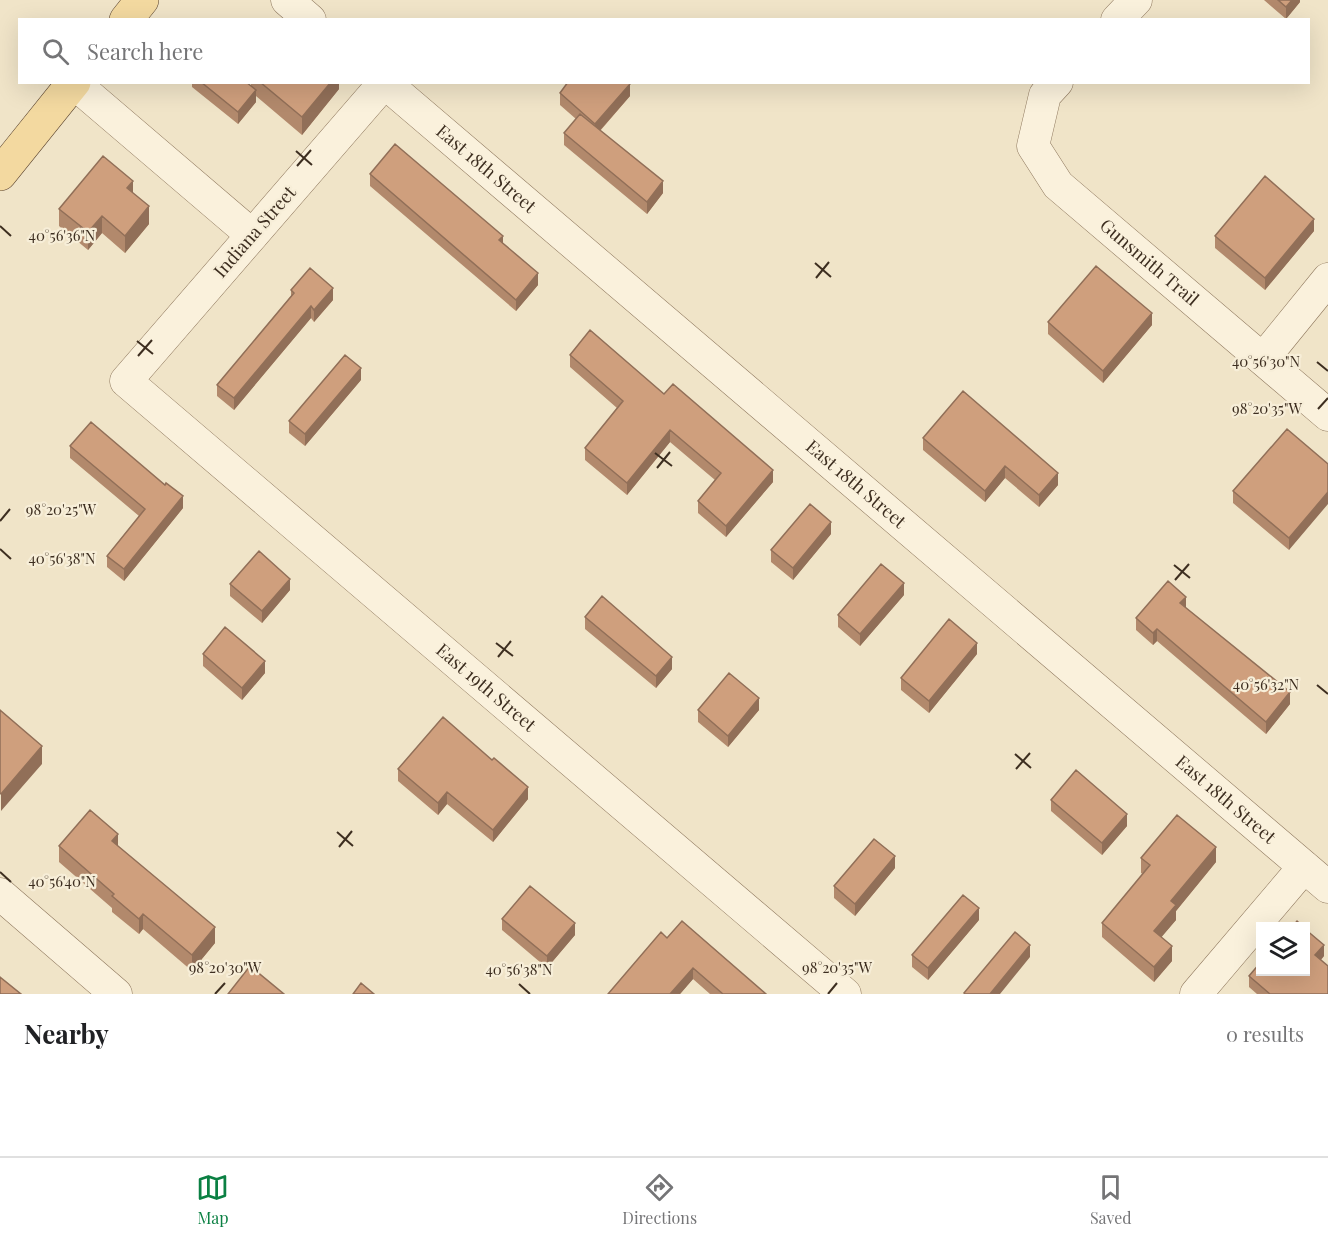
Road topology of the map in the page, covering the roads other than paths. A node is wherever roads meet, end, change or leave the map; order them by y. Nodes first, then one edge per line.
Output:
1 (142, 0) edge
2 (287, 0) edge
3 (1136, 0) edge
4 (128, 18) edge
5 (308, 18) edge
6 (1119, 18) edge
7 (73, 84) edge
8 (75, 84) edge
9 (382, 84) edge
10 (386, 84) edge
11 (1055, 84) edge
12 (0, 174) edge
13 (252, 235) junction
14 (1328, 279) edge
15 (1263, 359) junction
16 (126, 381) joint
17 (1328, 415) edge
18 (1304, 867) junction
19 (1328, 887) edge
20 (0, 894) edge
21 (116, 994) edge
22 (845, 994) edge
23 (1196, 994) edge

1 - 4 main road
2 - 5 street
3 - 6 street
7 - 12 main road
8 - 13 street
9 - 13 street, Indiana Street
10 - 18 street, East 18th Street
11 - 15 street, Gunsmith Trail
13 - 16 street, Indiana Street
14 - 15 street
15 - 17 street, Gunsmith Trail
16 - 22 street, East 19th Street
18 - 19 street, East 18th Street
18 - 23 street
20 - 21 street

